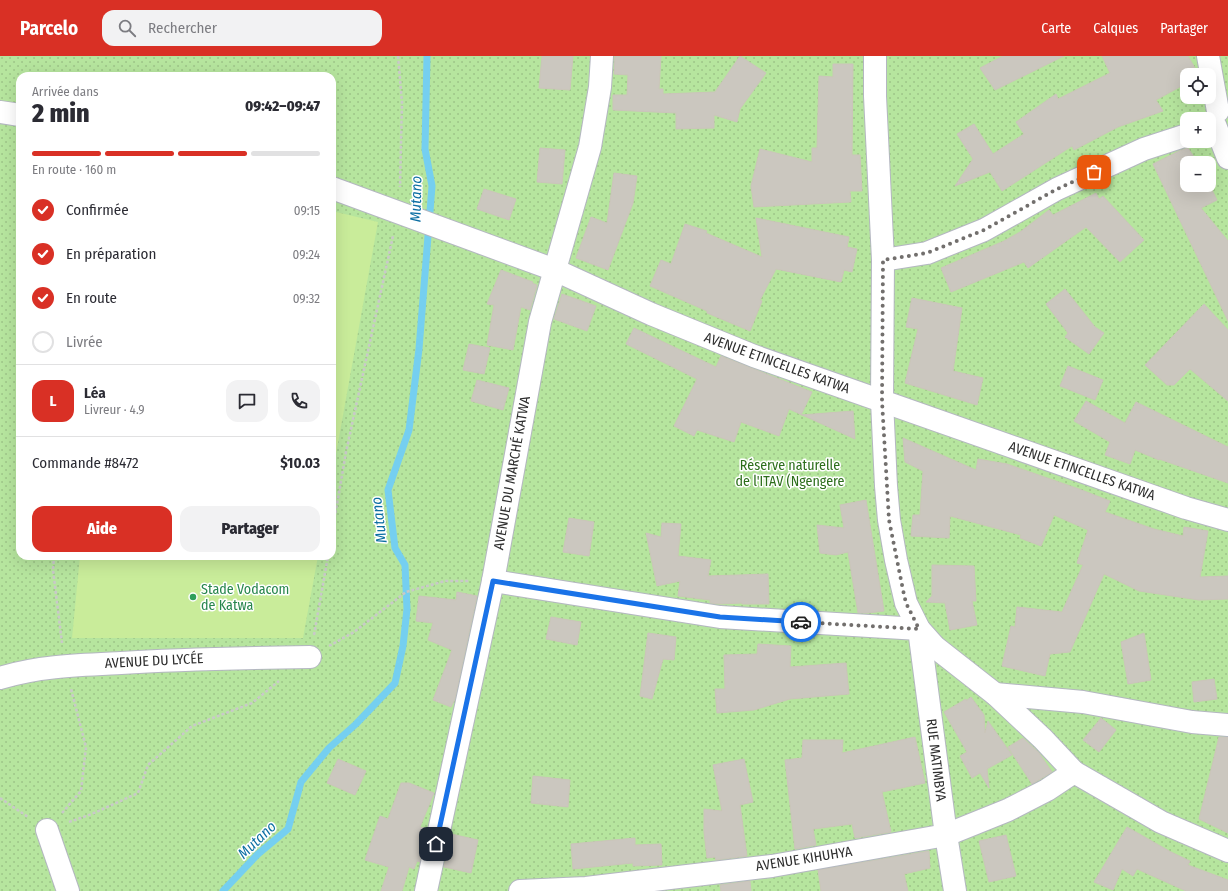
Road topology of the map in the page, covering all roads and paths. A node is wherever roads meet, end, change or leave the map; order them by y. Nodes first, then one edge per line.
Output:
1 (398, 56) edge
2 (602, 56) edge
3 (875, 56) edge
4 (1208, 56) edge
5 (0, 112) edge
6 (16, 114) edge
7 (1218, 118) edge
8 (1180, 137) edge
9 (1228, 158) edge
10 (336, 189) edge
11 (398, 212) junction
12 (883, 260) junction
13 (555, 270) junction
14 (882, 401) junction
15 (336, 510) edge
16 (1228, 520) edge
17 (54, 560) edge
18 (327, 560) edge
19 (493, 581) junction
20 (919, 629) junction
21 (310, 657) junction
22 (65, 666) junction
23 (0, 678) edge
24 (995, 694) junction
25 (252, 703) dead end
26 (1228, 725) edge
27 (1074, 772) junction
28 (0, 798) edge
29 (47, 830) junction
30 (946, 835) junction
31 (1228, 851) edge
32 (68, 891) edge
33 (426, 891) edge
34 (520, 891) edge
35 (955, 891) edge

1 - 11 path
2 - 13 street, AVENUE DU MARCHÉ KATWA
3 - 12 street
4 - 7 street
5 - 6 street
7 - 9 street
8 - 12 street
10 - 11 street, AVENUE ETINCELLES KATWA
11 - 13 street, AVENUE ETINCELLES KATWA
11 - 15 path
12 - 14 street
13 - 14 street, AVENUE ETINCELLES KATWA
13 - 19 street, AVENUE DU MARCHÉ KATWA
14 - 16 street, AVENUE ETINCELLES KATWA
14 - 20 street
17 - 22 path
18 - 21 path
19 - 20 street
19 - 21 path
19 - 33 street, AVENUE DU MARCHÉ KATWA
20 - 24 street
20 - 30 street, RUE MATIMBYA
21 - 22 street, AVENUE DU LYCÉE
22 - 23 street, AVENUE DU LYCÉE
22 - 29 path
24 - 26 street
24 - 27 street
25 - 29 path
27 - 30 street, AVENUE KIHUHYA
27 - 31 street
28 - 29 path
29 - 32 street
30 - 34 street, AVENUE KIHUHYA
30 - 35 street, RUE MATIMBYA

